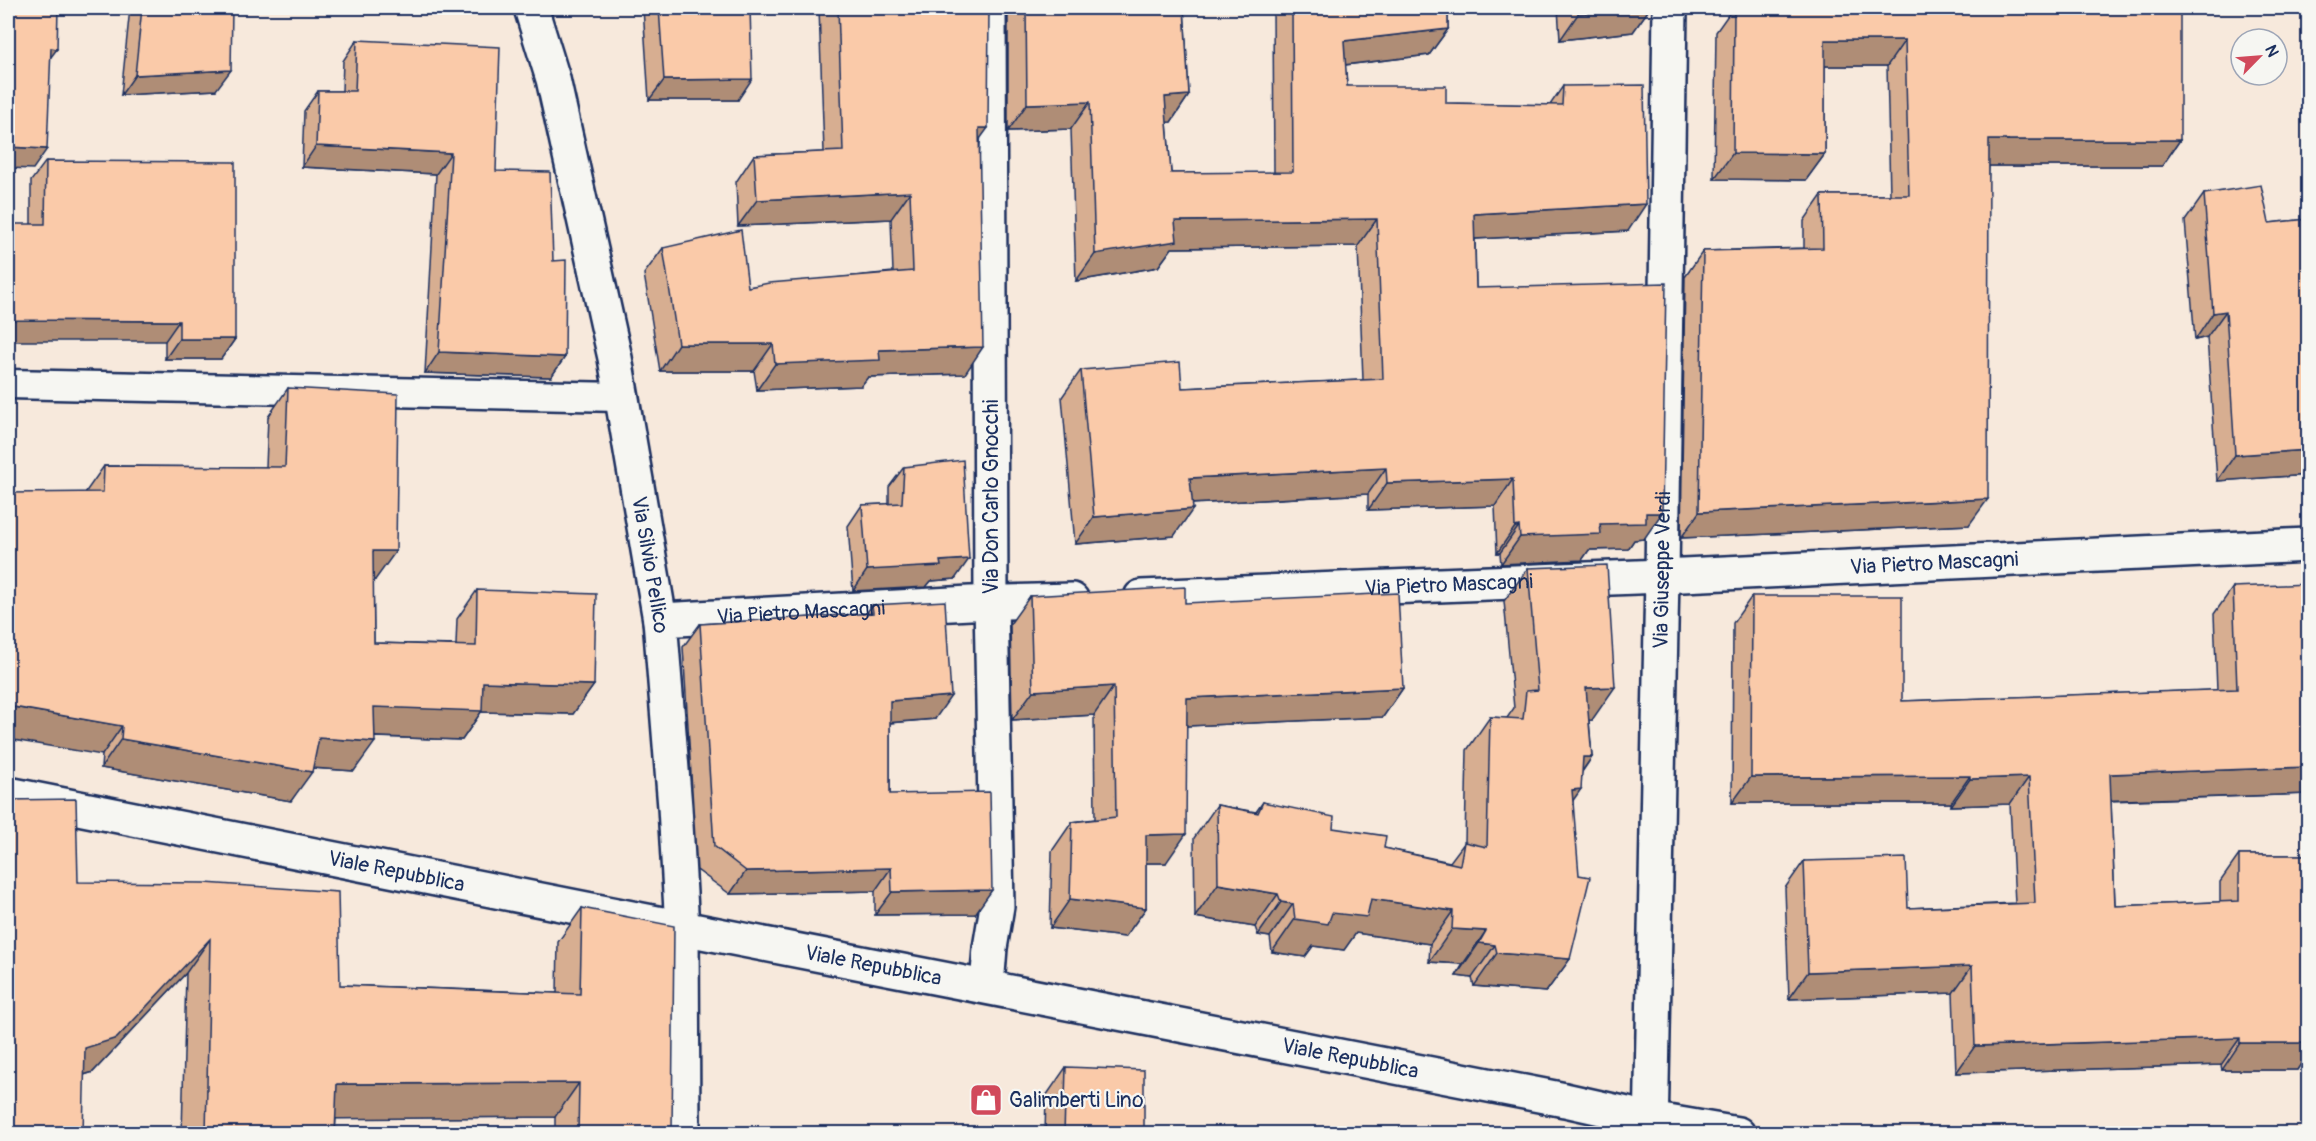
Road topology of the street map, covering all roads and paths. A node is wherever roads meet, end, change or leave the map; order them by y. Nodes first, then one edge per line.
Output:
1 (531, 8) edge
2 (989, 8) edge
3 (1670, 8) edge
4 (8, 384) edge
5 (621, 397) junction
6 (2308, 545) edge
7 (1662, 576) junction
8 (991, 602) junction
9 (660, 620) junction
10 (8, 794) edge
11 (682, 928) junction
12 (987, 987) junction
13 (1651, 1126) edge
14 (683, 1134) edge
15 (1738, 1134) edge

1 - 5 street, Via Silvio Pellico
2 - 8 street, Via Don Carlo Gnocchi
3 - 7 street, Via Giuseppe Verdi
4 - 5 lane
5 - 9 street, Via Silvio Pellico
6 - 7 street, Via Pietro Mascagni
7 - 8 street, Via Pietro Mascagni
7 - 13 street, Via Giuseppe Verdi
8 - 9 street, Via Pietro Mascagni
8 - 12 street, Via Don Carlo Gnocchi
9 - 11 street, Via Silvio Pellico
10 - 11 street, Viale Repubblica
11 - 12 street, Viale Repubblica
11 - 14 street, Via Silvio Pellico
12 - 13 street, Viale Repubblica
13 - 15 street, Viale Repubblica

